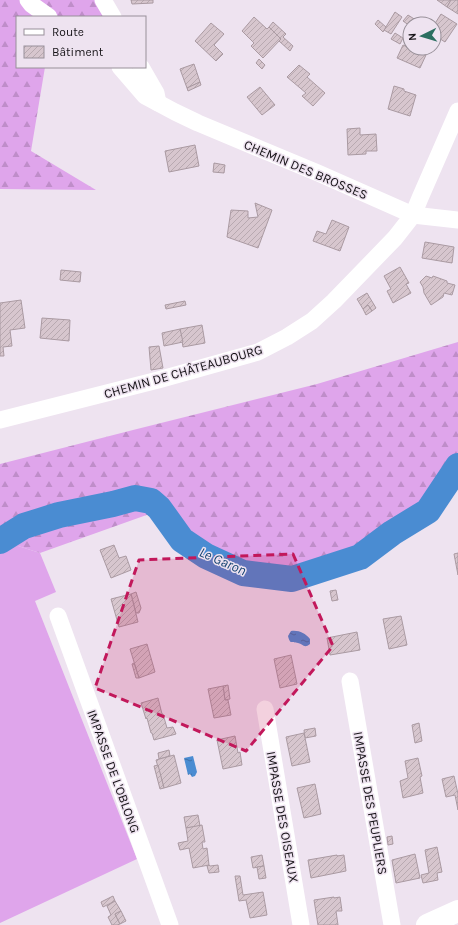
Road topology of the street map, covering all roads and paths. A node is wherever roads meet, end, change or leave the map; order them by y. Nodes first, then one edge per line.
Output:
1 (28, 0) edge
2 (103, 0) edge
3 (48, 16) edge
4 (112, 16) edge
5 (121, 68) edge
6 (142, 68) edge
7 (158, 103) junction
8 (458, 111) edge
9 (413, 215) junction
10 (458, 220) edge
11 (0, 420) edge
12 (58, 616) dead end
13 (350, 681) dead end
14 (265, 709) dead end
15 (458, 911) edge
16 (170, 925) edge
17 (301, 925) edge
18 (392, 925) edge
19 (427, 925) edge

1 - 3 street
2 - 4 street
5 - 7 street, CHEMIN DES BROSSES
6 - 7 street
7 - 9 street, CHEMIN DES BROSSES
8 - 9 street, CHEMIN DE CHÂTEAUBOURG
9 - 10 street, CHEMIN DES BROSSES
9 - 11 street, CHEMIN DE CHÂTEAUBOURG
12 - 16 street, IMPASSE DE L'OBLONG
13 - 18 street, IMPASSE DES PEUPLIERS
14 - 17 street, IMPASSE DES OISEAUX
15 - 19 main road

